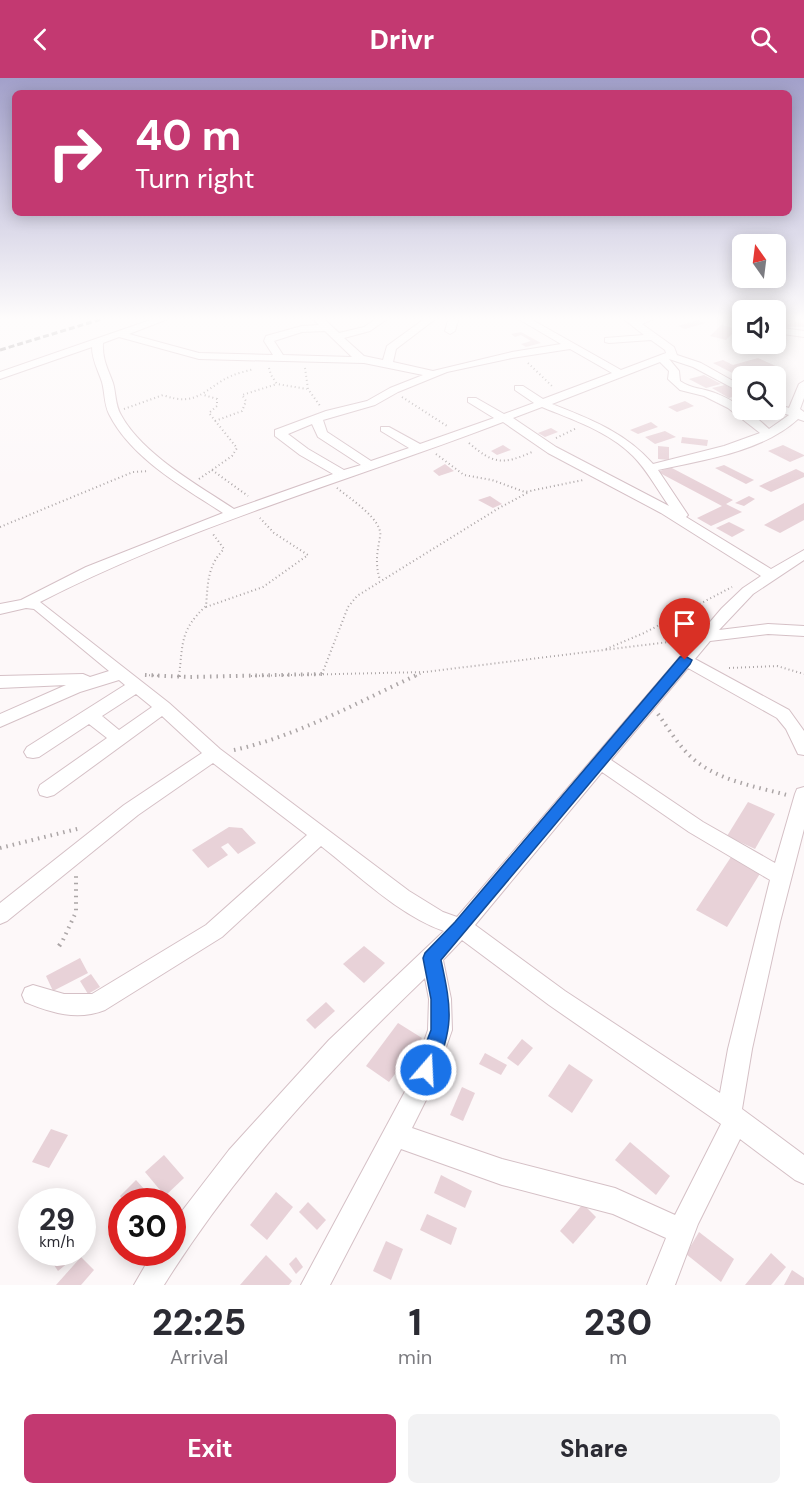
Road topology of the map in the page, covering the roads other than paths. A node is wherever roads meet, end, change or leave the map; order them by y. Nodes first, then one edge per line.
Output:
1 (102, 373) edge
2 (429, 373) edge
3 (674, 373) edge
4 (712, 373) edge
5 (432, 374) joint
6 (621, 374) edge
7 (732, 384) edge
8 (804, 384) edge
9 (519, 388) dead end
10 (472, 400) dead end
11 (543, 404) junction
12 (800, 416) edge
13 (320, 417) junction
14 (503, 419) junction
15 (385, 429) dead end
16 (768, 434) junction
17 (422, 447) junction
18 (371, 466) junction
19 (650, 468) junction
20 (343, 476) junction
21 (233, 514) junction
22 (687, 523) junction
23 (804, 546) edge
24 (804, 554) edge
25 (764, 571) junction
26 (26, 603) junction
27 (0, 609) edge
28 (804, 631) edge
29 (705, 637) junction
30 (692, 664) junction
31 (121, 674) junction
32 (95, 679) junction
33 (0, 682) edge
34 (136, 686) junction
35 (162, 707) junction
36 (91, 716) junction
37 (0, 721) edge
38 (119, 739) junction
39 (804, 749) edge
40 (33, 752) dead end
41 (214, 754) junction
42 (599, 761) junction
43 (46, 790) dead end
44 (800, 795) edge
45 (321, 834) junction
46 (782, 877) junction
47 (0, 915) edge
48 (461, 927) junction
49 (432, 958) junction
50 (33, 994) dead end
51 (733, 1117) junction
52 (394, 1134) junction
53 (804, 1171) edge
54 (186, 1228) edge
55 (682, 1232) junction
56 (160, 1266) edge
57 (148, 1285) edge
58 (315, 1285) edge
59 (661, 1285) edge

1 - 21 street
2 - 5 street
3 - 16 street
4 - 7 street
5 - 13 street
6 - 11 street
8 - 12 street
9 - 11 street
10 - 14 street
11 - 14 street
11 - 19 street
12 - 16 street
13 - 18 street
13 - 20 street
14 - 17 street
14 - 22 street
15 - 17 street
16 - 19 street
17 - 18 street
18 - 20 street
19 - 22 street
20 - 21 street
21 - 26 street
22 - 25 street
23 - 25 street
24 - 25 street
25 - 29 street
26 - 27 street
26 - 31 street
28 - 29 street
29 - 30 street
30 - 39 street
30 - 42 street
31 - 32 street
31 - 34 street
32 - 33 street
32 - 37 street
34 - 35 street
34 - 36 street
35 - 38 street
35 - 41 street
36 - 38 street
36 - 40 street
38 - 43 street
41 - 45 street
41 - 47 street
42 - 46 street
42 - 48 street
44 - 46 street
45 - 48 street
45 - 50 street
46 - 51 street
48 - 49 street
48 - 51 street
49 - 52 street
49 - 54 street
51 - 53 street
51 - 55 street
52 - 55 street
52 - 58 street
55 - 59 street
56 - 57 street

